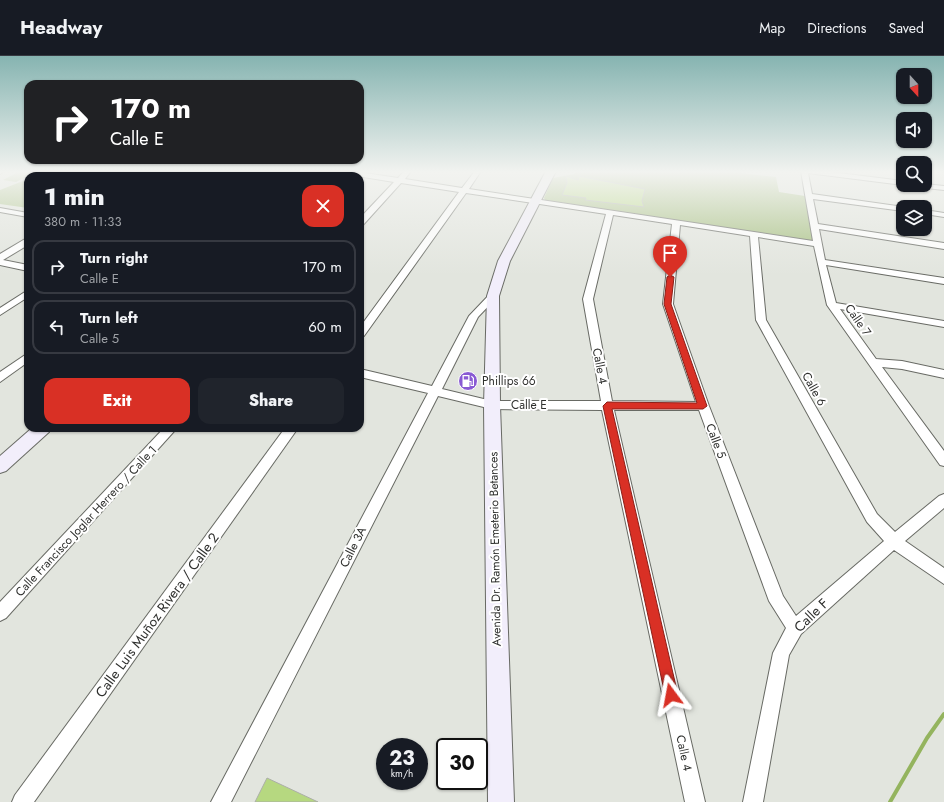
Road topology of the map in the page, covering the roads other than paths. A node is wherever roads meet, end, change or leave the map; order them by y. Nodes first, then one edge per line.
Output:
1 (376, 206) edge
2 (453, 206) edge
3 (533, 206) edge
4 (568, 206) edge
5 (811, 206) edge
6 (880, 206) edge
7 (896, 208) edge
8 (0, 210) edge
9 (610, 212) junction
10 (932, 213) edge
11 (24, 214) edge
12 (944, 215) edge
13 (364, 219) edge
14 (676, 222) junction
15 (815, 226) junction
16 (754, 234) junction
17 (24, 243) edge
18 (818, 244) junction
19 (944, 246) edge
20 (0, 258) edge
21 (0, 262) edge
22 (821, 262) junction
23 (24, 267) edge
24 (944, 281) edge
25 (24, 296) edge
26 (493, 296) junction
27 (832, 305) junction
28 (0, 312) edge
29 (944, 324) edge
30 (364, 328) edge
31 (24, 360) edge
32 (872, 362) junction
33 (364, 374) edge
34 (944, 374) edge
35 (0, 378) edge
36 (434, 390) junction
37 (492, 405) junction
38 (607, 406) junction
39 (703, 406) junction
40 (38, 432) edge
41 (167, 432) edge
42 (289, 432) edge
43 (944, 461) edge
44 (0, 466) edge
45 (944, 500) edge
46 (894, 541) junction
47 (944, 577) edge
48 (0, 613) edge
49 (795, 628) junction
50 (22, 802) edge
51 (221, 802) edge
52 (501, 802) edge
53 (695, 802) edge
54 (753, 802) edge

1 - 13 street
2 - 30 street
3 - 26 street, Avenida Dr. Ramón Emeterio Betances
4 - 9 street
5 - 15 street, Calle 7
6 - 7 street
8 - 11 street
9 - 14 street
9 - 38 street, Calle 4
10 - 12 street
14 - 16 street
14 - 39 street, Calle 5
15 - 18 street, Calle 7
15 - 19 street
16 - 18 street
16 - 46 street, Calle 6
17 - 20 street
18 - 22 street, Calle 7
21 - 23 street
22 - 24 street
22 - 27 street, Calle 7
25 - 28 street
26 - 36 street, Calle 3A
26 - 37 street, Avenida Dr. Ramón Emeterio Betances
27 - 29 street
27 - 32 street, Calle 7
31 - 35 street
32 - 34 street
32 - 43 street, Calle 7
33 - 36 street, Calle E
36 - 37 street, Calle E
36 - 51 street, Calle 3A
37 - 38 street, Calle E
37 - 52 street, Avenida Dr. Ramón Emeterio Betances
38 - 39 street, Calle E
38 - 53 street, Calle 4
39 - 49 street, Calle 5
40 - 44 street
41 - 48 street, Calle Francisco Joglar Herrero / Calle 1
42 - 50 street, Calle Luis Muñoz Rivera / Calle 2
45 - 46 street, Calle F
46 - 47 street, Calle 6
46 - 49 street, Calle F
49 - 54 street, Calle F

